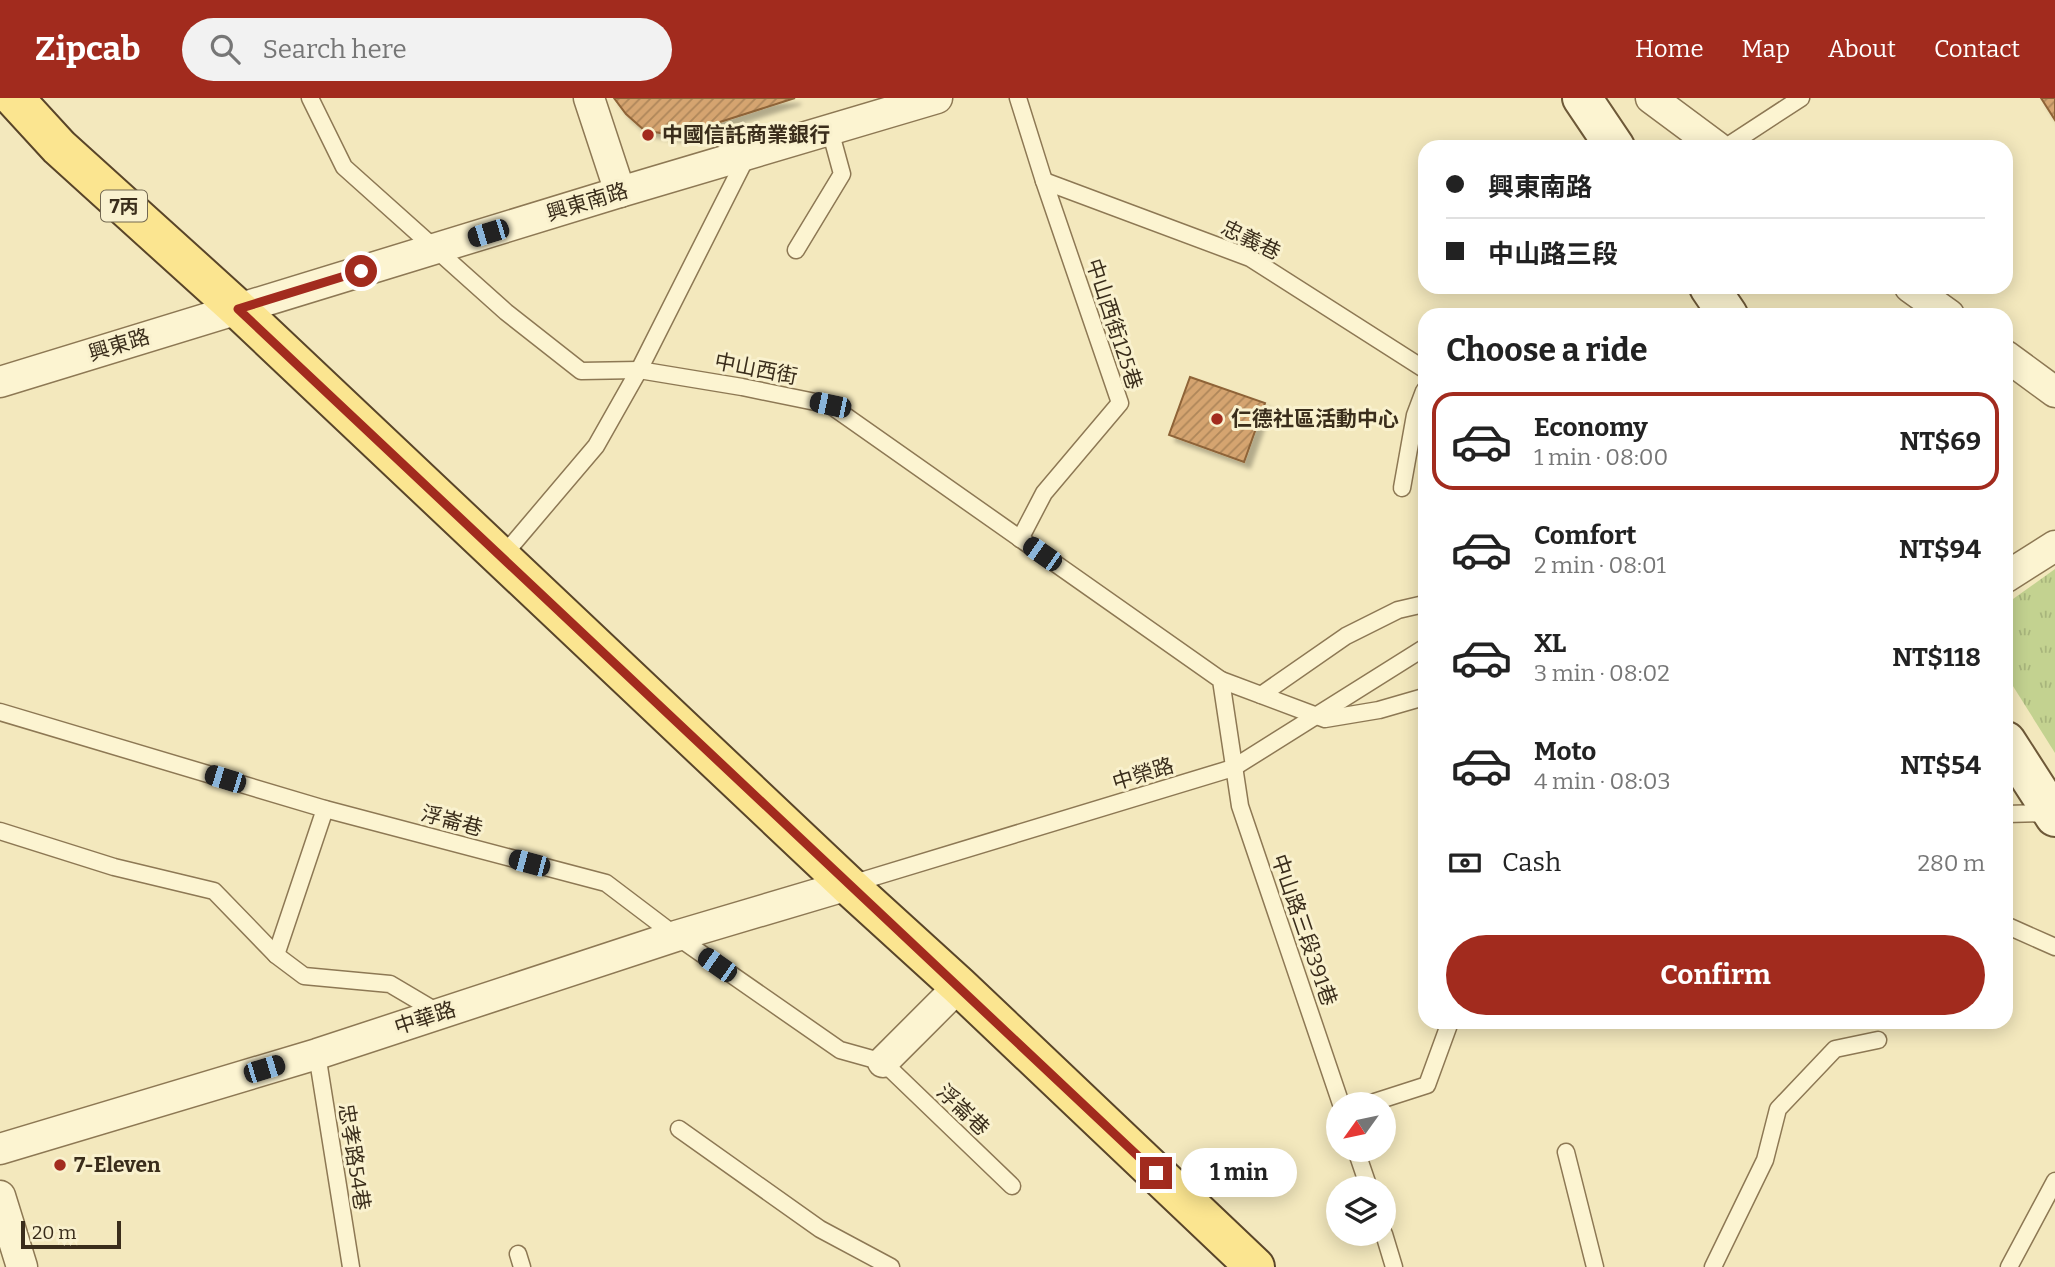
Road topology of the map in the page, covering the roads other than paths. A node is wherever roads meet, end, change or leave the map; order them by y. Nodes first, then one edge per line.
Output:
1 (14, 98) edge
2 (310, 98) edge
3 (589, 98) edge
4 (1018, 98) edge
5 (1582, 98) edge
6 (1651, 98) edge
7 (1801, 98) edge
8 (916, 101) edge
9 (830, 130) junction
10 (1610, 140) edge
11 (1708, 140) edge
12 (1737, 140) edge
13 (748, 154) junction
14 (1044, 181) junction
15 (620, 192) junction
16 (435, 249) junction
17 (796, 250) dead end
18 (1920, 294) edge
19 (1939, 308) edge
20 (238, 309) junction
21 (2013, 361) edge
22 (1418, 365) edge
23 (639, 370) junction
24 (0, 382) edge
25 (2055, 392) edge
26 (1418, 407) edge
27 (1402, 488) dead end
28 (1020, 538) junction
29 (2055, 546) edge
30 (502, 558) junction
31 (2013, 573) edge
32 (1418, 605) edge
33 (1418, 652) edge
34 (1221, 680) junction
35 (1261, 695) junction
36 (1418, 699) edge
37 (0, 712) edge
38 (1315, 716) junction
39 (2013, 752) edge
40 (1233, 768) junction
41 (325, 809) junction
42 (2013, 814) edge
43 (2053, 815) edge
44 (0, 831) edge
45 (849, 885) junction
46 (2013, 928) edge
47 (676, 936) junction
48 (2055, 947) edge
49 (276, 955) junction
50 (958, 986) junction
51 (439, 1013) junction
52 (1447, 1029) edge
53 (1878, 1040) dead end
54 (317, 1054) junction
55 (883, 1062) junction
56 (1337, 1092) edge
57 (1396, 1095) edge
58 (680, 1129) dead end
59 (0, 1149) edge
60 (1566, 1152) dead end
61 (2055, 1181) edge
62 (1012, 1186) dead end
63 (0, 1196) edge
64 (1388, 1246) edge
65 (22, 1267) edge
66 (351, 1267) edge
67 (891, 1267) edge
68 (1255, 1267) edge
69 (1394, 1267) edge
70 (1595, 1267) edge
71 (1713, 1267) edge
72 (2009, 1267) edge

1 - 20 main road, 7丙
2 - 16 lane, 中山西街
3 - 15 street
4 - 14 lane, 中山西街125巷
5 - 10 street
6 - 11 street
7 - 12 lane
8 - 9 street, 興東南路
9 - 13 street, 興東南路
9 - 17 lane
13 - 15 street, 興東南路
13 - 23 lane
14 - 22 lane, 忠義巷
14 - 28 lane, 中山西街125巷
15 - 16 street, 興東南路
16 - 20 street, 興東南路
16 - 23 lane, 中山西街
18 - 19 street
20 - 24 street, 興東路
20 - 30 main road, 7丙
21 - 25 street
23 - 28 lane, 中山西街
23 - 30 lane
26 - 27 lane
28 - 34 lane, 中山西街
29 - 31 street
30 - 45 main road, 7丙
32 - 35 lane
33 - 38 lane, 中榮路
34 - 35 lane, 中山西街
34 - 40 lane
35 - 38 lane, 中山西街
36 - 38 lane
37 - 41 lane, 浮崙巷
38 - 40 lane, 中榮路
39 - 43 street
40 - 45 lane, 中榮路
40 - 56 lane, 中山路三段391巷
41 - 47 lane, 浮崙巷
41 - 49 lane
42 - 43 lane
44 - 49 lane
45 - 47 street, 中華路
45 - 50 main road, 7丙
46 - 48 lane
47 - 51 street, 中華路
47 - 55 lane, 浮崙巷
49 - 51 lane
50 - 55 street
50 - 68 main road, 7丙
51 - 54 street, 中華路
52 - 57 lane
53 - 71 lane
54 - 59 street, 中華路
54 - 66 lane, 忠孝路54巷
55 - 62 lane, 浮崙巷
58 - 67 lane
60 - 70 lane
61 - 72 lane
63 - 65 street
64 - 69 lane

